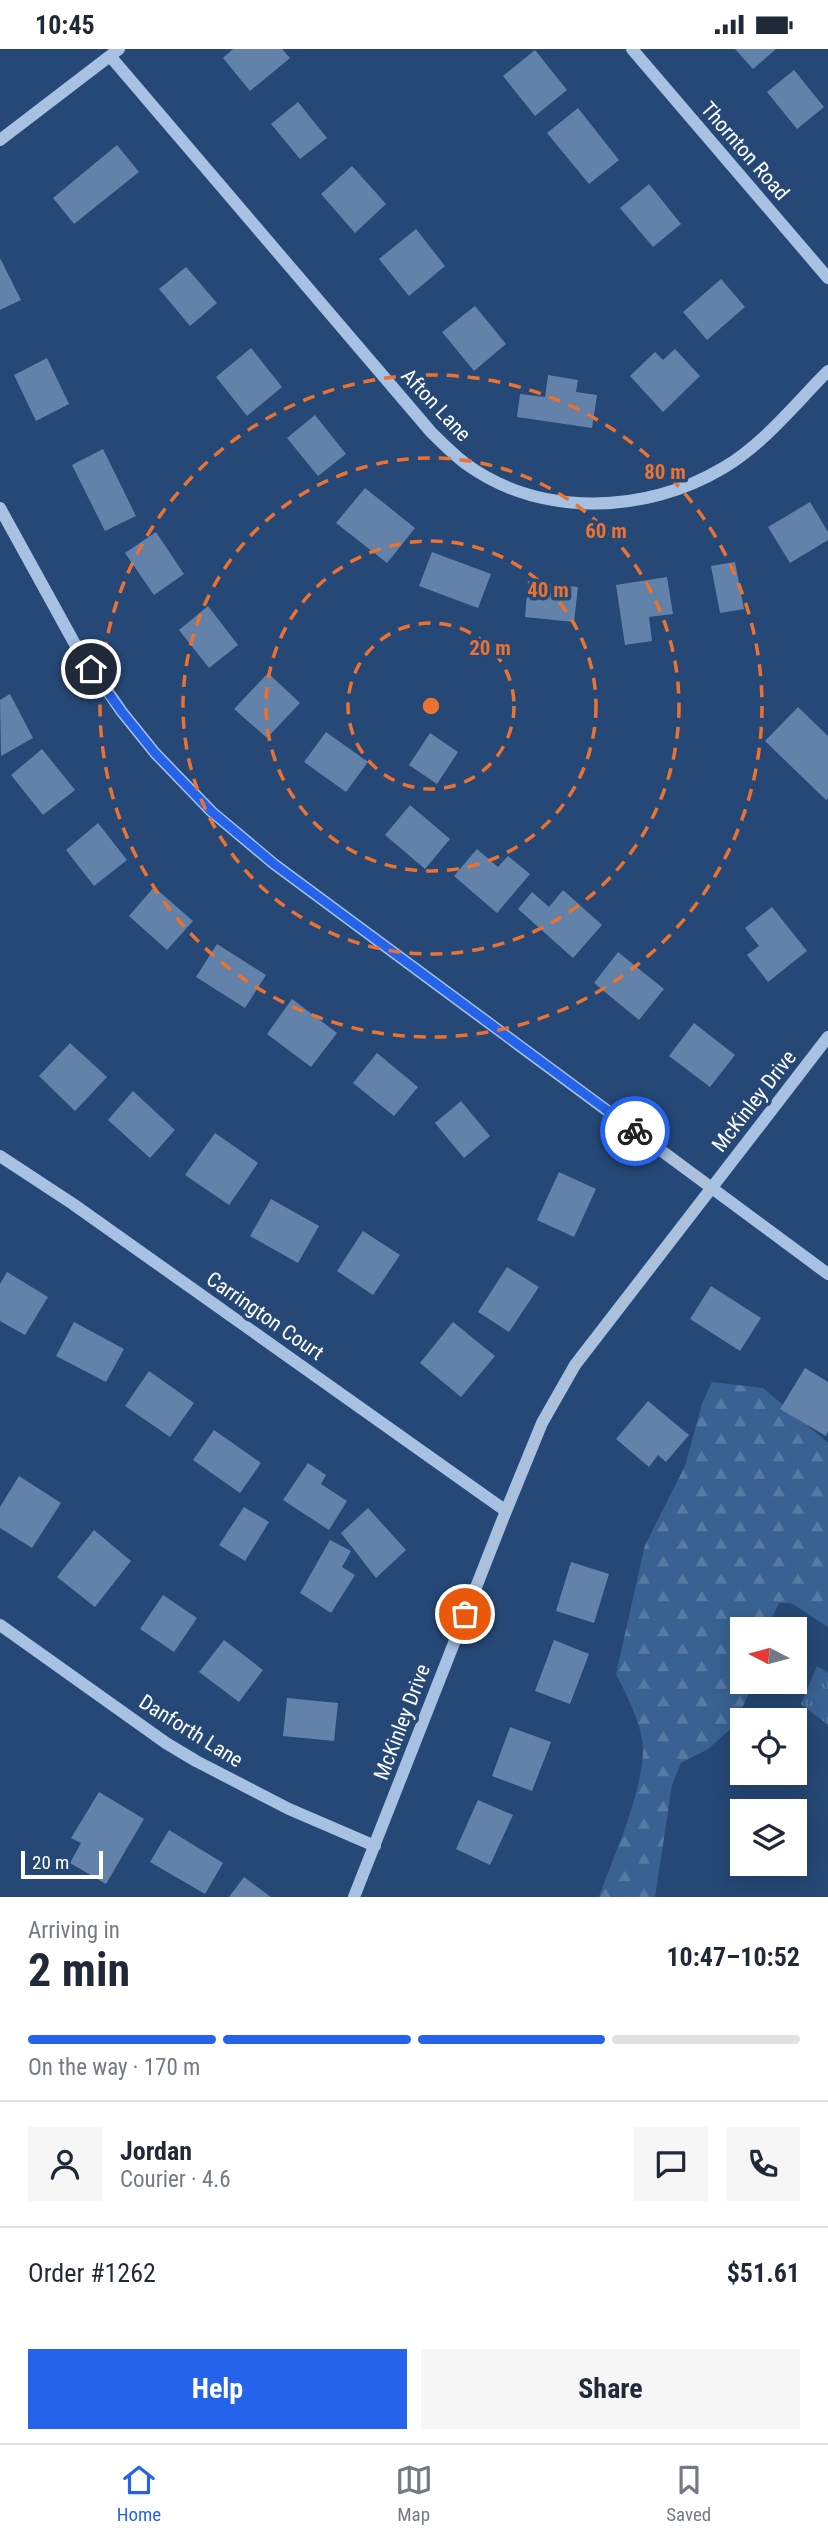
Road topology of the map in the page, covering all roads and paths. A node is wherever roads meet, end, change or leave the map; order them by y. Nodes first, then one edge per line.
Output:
1 (632, 49) edge
2 (115, 52) edge
3 (0, 140) edge
4 (828, 278) edge
5 (828, 371) edge
6 (0, 508) edge
7 (828, 1037) edge
8 (0, 1156) edge
9 (711, 1187) junction
10 (828, 1274) edge
11 (506, 1511) junction
12 (0, 1625) edge
13 (375, 1846) junction
14 (354, 1897) edge

1 - 4 street, Thornton Road
2 - 3 street
2 - 5 street, Afton Lane
6 - 9 street
7 - 9 street, McKinley Drive
8 - 11 street, Carrington Court
9 - 10 street
9 - 11 street, McKinley Drive
11 - 13 street, McKinley Drive
12 - 13 street, Danforth Lane
13 - 14 street, McKinley Drive

